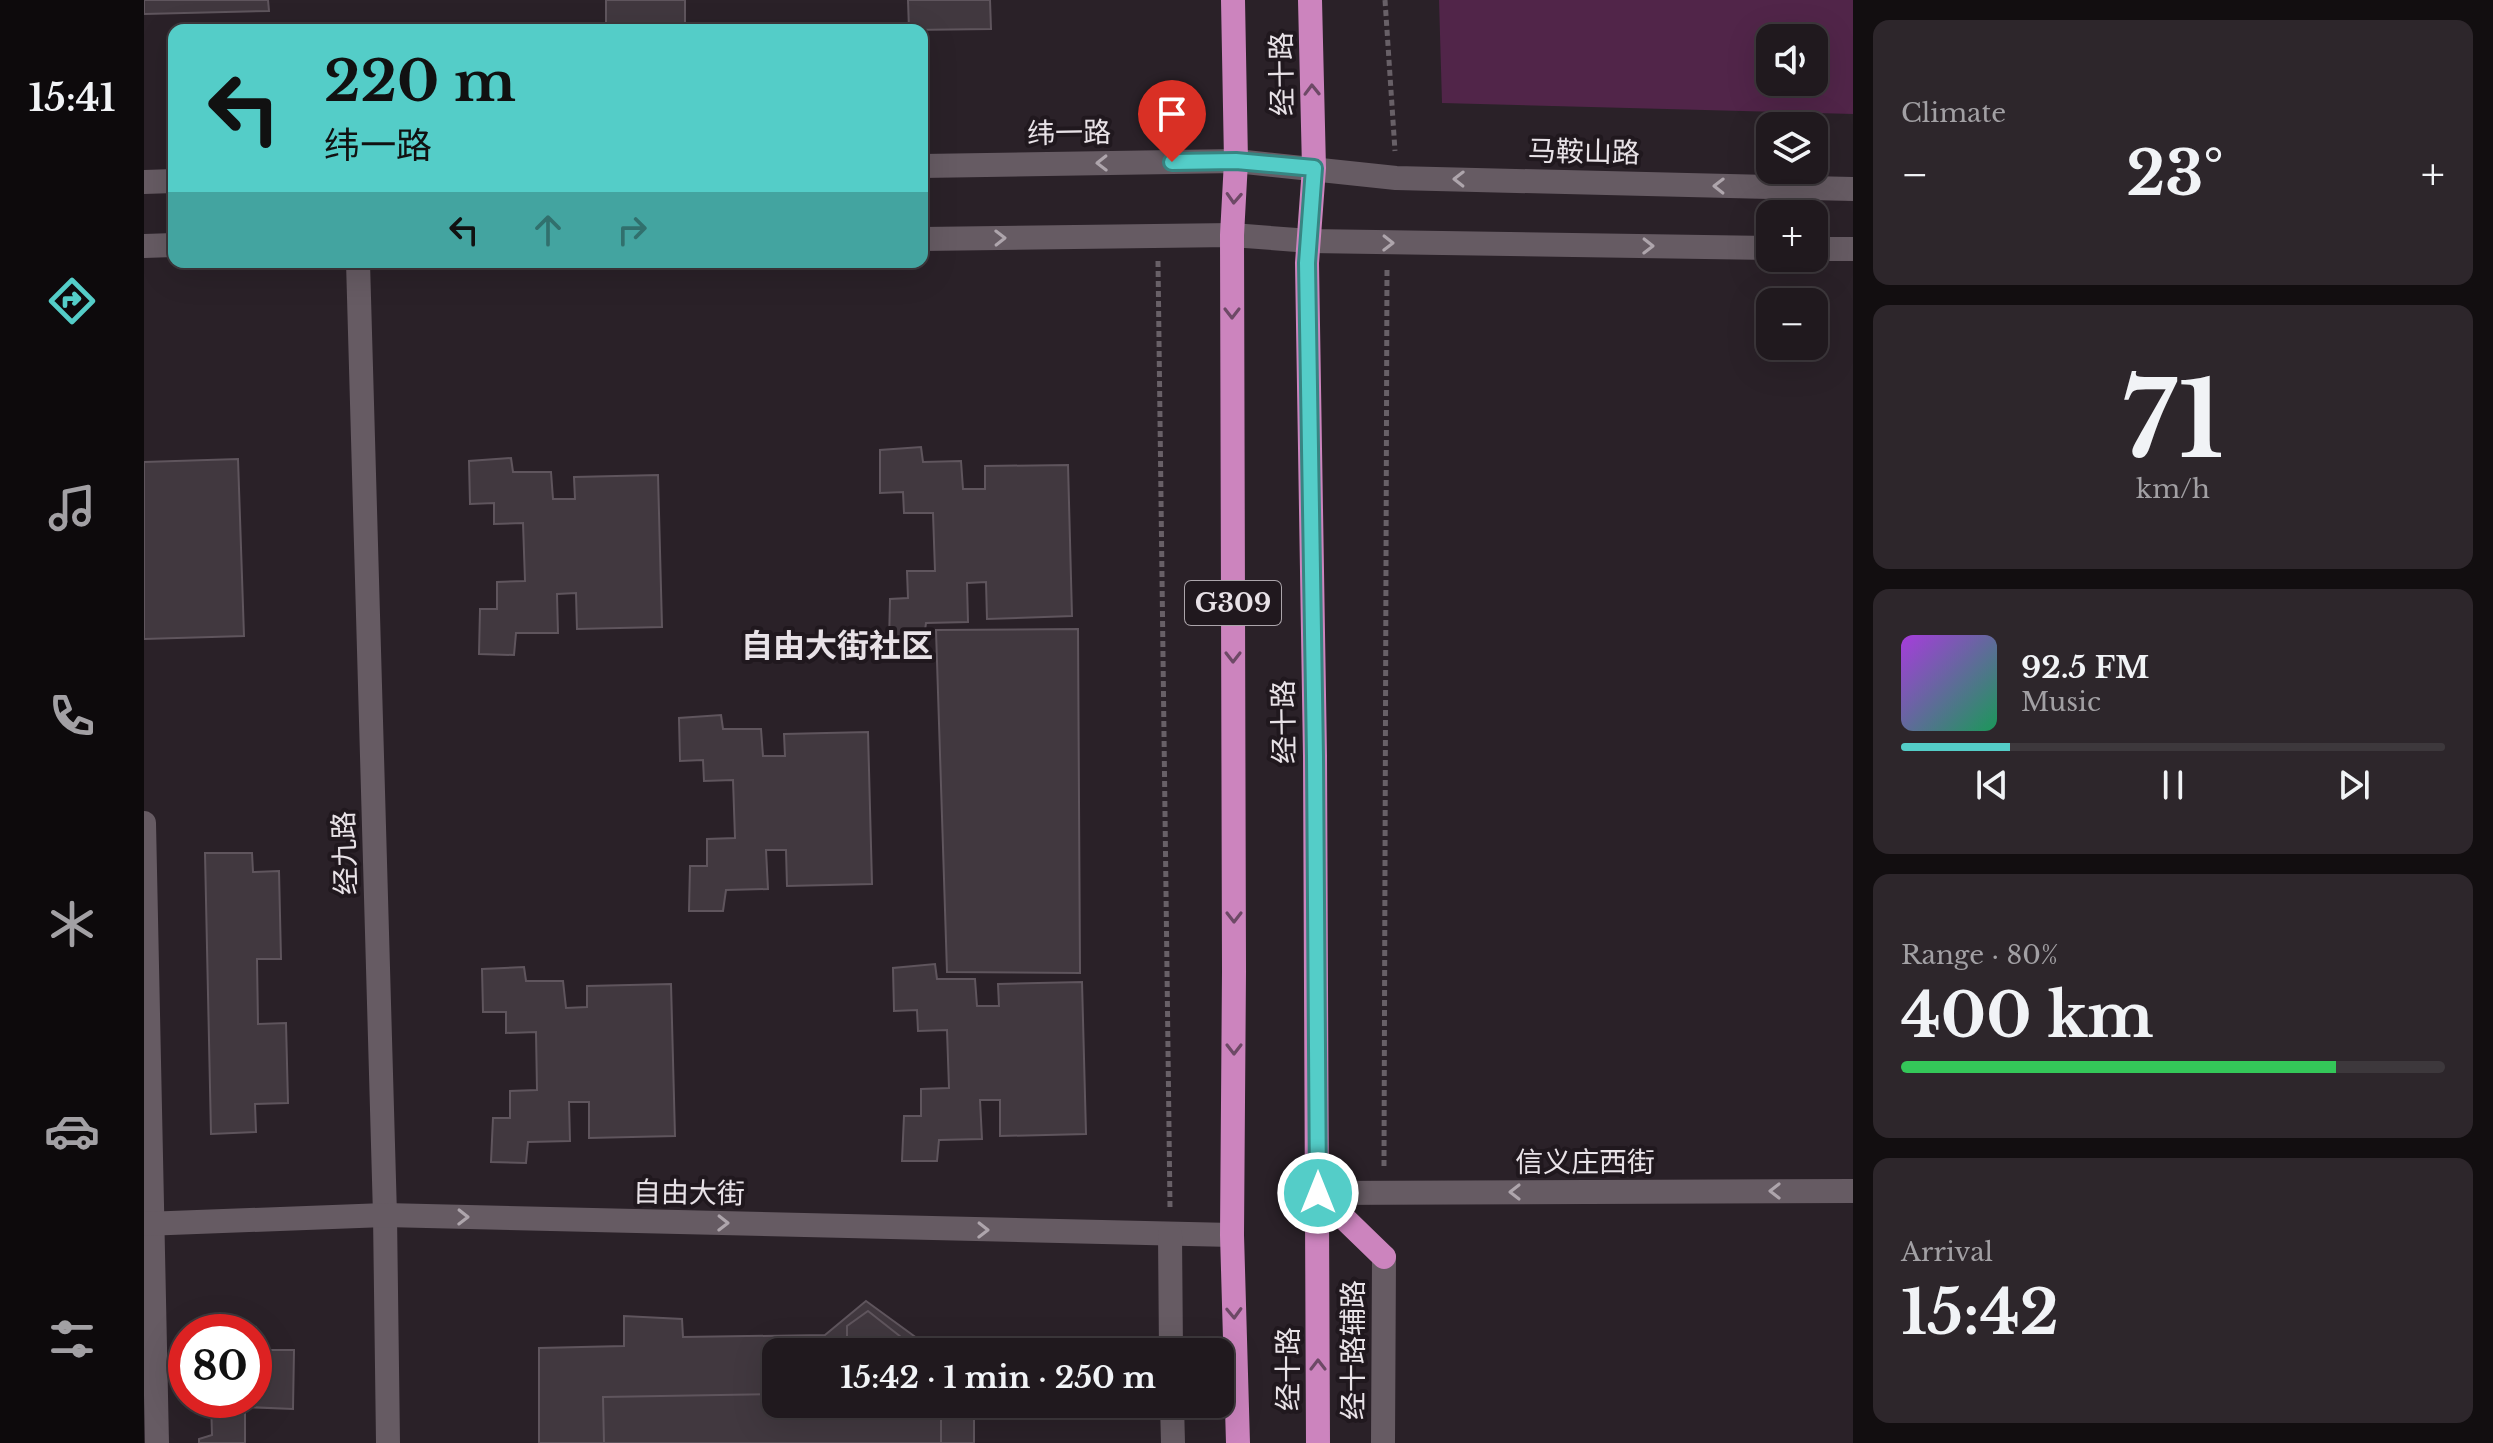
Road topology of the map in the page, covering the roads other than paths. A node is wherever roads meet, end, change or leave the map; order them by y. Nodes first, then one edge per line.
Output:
1 (1233, 0) edge
2 (1310, 0) edge
3 (1236, 161) junction
4 (928, 166) edge
5 (1314, 168) junction
6 (168, 181) edge
7 (144, 182) edge
8 (1853, 189) edge
9 (1232, 235) junction
10 (928, 239) edge
11 (1310, 241) junction
12 (168, 245) edge
13 (144, 246) edge
14 (1756, 248) edge
15 (1828, 249) edge
16 (1853, 249) edge
17 (358, 268) edge
18 (144, 823) edge
19 (1853, 1191) edge
20 (1318, 1193) junction
21 (385, 1215) junction
22 (148, 1224) edge
23 (1170, 1234) junction
24 (1232, 1235) junction
25 (1384, 1257) joint
26 (1171, 1338) edge
27 (1172, 1418) edge
28 (157, 1443) edge
29 (388, 1443) edge
30 (1173, 1443) edge
31 (1238, 1443) edge
32 (1318, 1443) edge
33 (1383, 1443) edge

1 - 3 highway, 经十路 / G309
5 -> 2 highway, 经十路 / G309
3 -> 4 street, 纬一路
3 - 5 street, 纬一路
3 -> 9 highway, 经十路 / G309
8 -> 5 street, 马鞍山路
5 - 11 highway, 经十路 / G309
6 - 7 street
10 -> 9 street
9 - 11 street
9 -> 24 highway, 经十路 / G309
11 -> 14 street
11 - 20 highway, 经十路 / G309
12 - 13 street
15 - 16 street
17 - 21 street, 经九路
18 - 22 street
19 -> 20 street, 信义庄西街
20 - 25 highway
32 -> 20 highway, 经十路 / G309
21 - 22 street, 自由大街
21 -> 23 street, 自由大街
21 - 29 street, 经九路
22 - 28 street
23 - 24 street, 自由大街
23 - 26 street
24 -> 31 highway, 经十路 / G309
25 - 33 street, 经十路辅路
27 - 30 street

